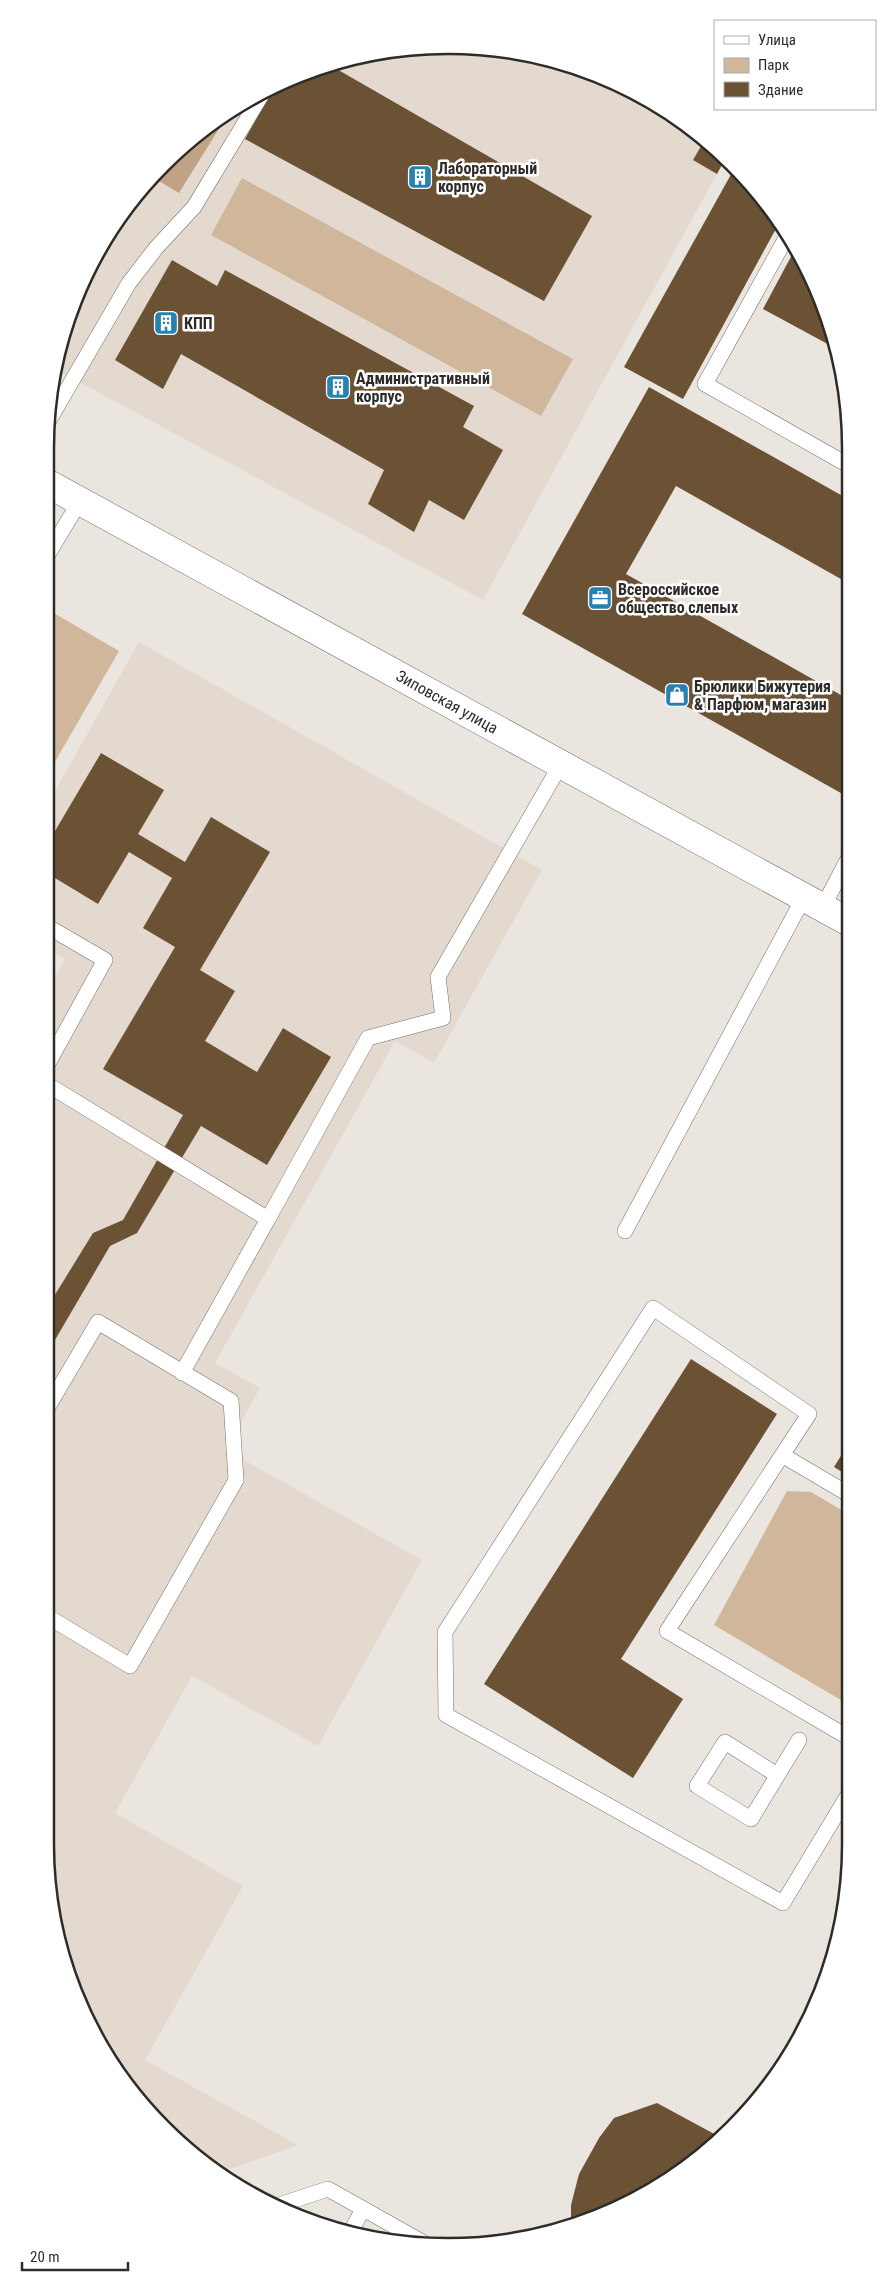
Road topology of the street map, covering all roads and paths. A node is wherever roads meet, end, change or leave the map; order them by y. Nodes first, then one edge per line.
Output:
1 (256, 104) edge
2 (784, 242) edge
3 (56, 408) edge
4 (842, 461) edge
5 (54, 487) edge
6 (80, 501) junction
7 (54, 544) edge
8 (561, 764) junction
9 (842, 866) edge
10 (813, 902) junction
11 (842, 918) edge
12 (54, 930) edge
13 (54, 1053) edge
14 (54, 1088) edge
15 (268, 1219) junction
16 (626, 1231) dead end
17 (182, 1372) junction
18 (54, 1397) edge
19 (782, 1455) junction
20 (842, 1490) edge
21 (54, 1620) edge
22 (842, 1734) edge
23 (799, 1740) dead end
24 (777, 1775) junction
25 (842, 1805) edge
26 (285, 2203) edge
27 (363, 2209) junction
28 (353, 2227) edge
29 (412, 2236) edge

1 - 3 lane
2 - 4 lane
5 - 6 street, Зиповская улица
6 - 7 lane
6 - 8 street, Зиповская улица
8 - 10 street, Зиповская улица
8 - 15 lane
9 - 10 lane
10 - 11 street, Зиповская улица
10 - 16 lane
12 - 13 lane
14 - 15 lane
15 - 17 lane
17 - 18 lane
17 - 21 lane
19 - 20 lane
19 - 22 lane
19 - 25 lane
23 - 24 lane
24 - 24 lane
26 - 27 lane
27 - 28 lane
27 - 29 lane

